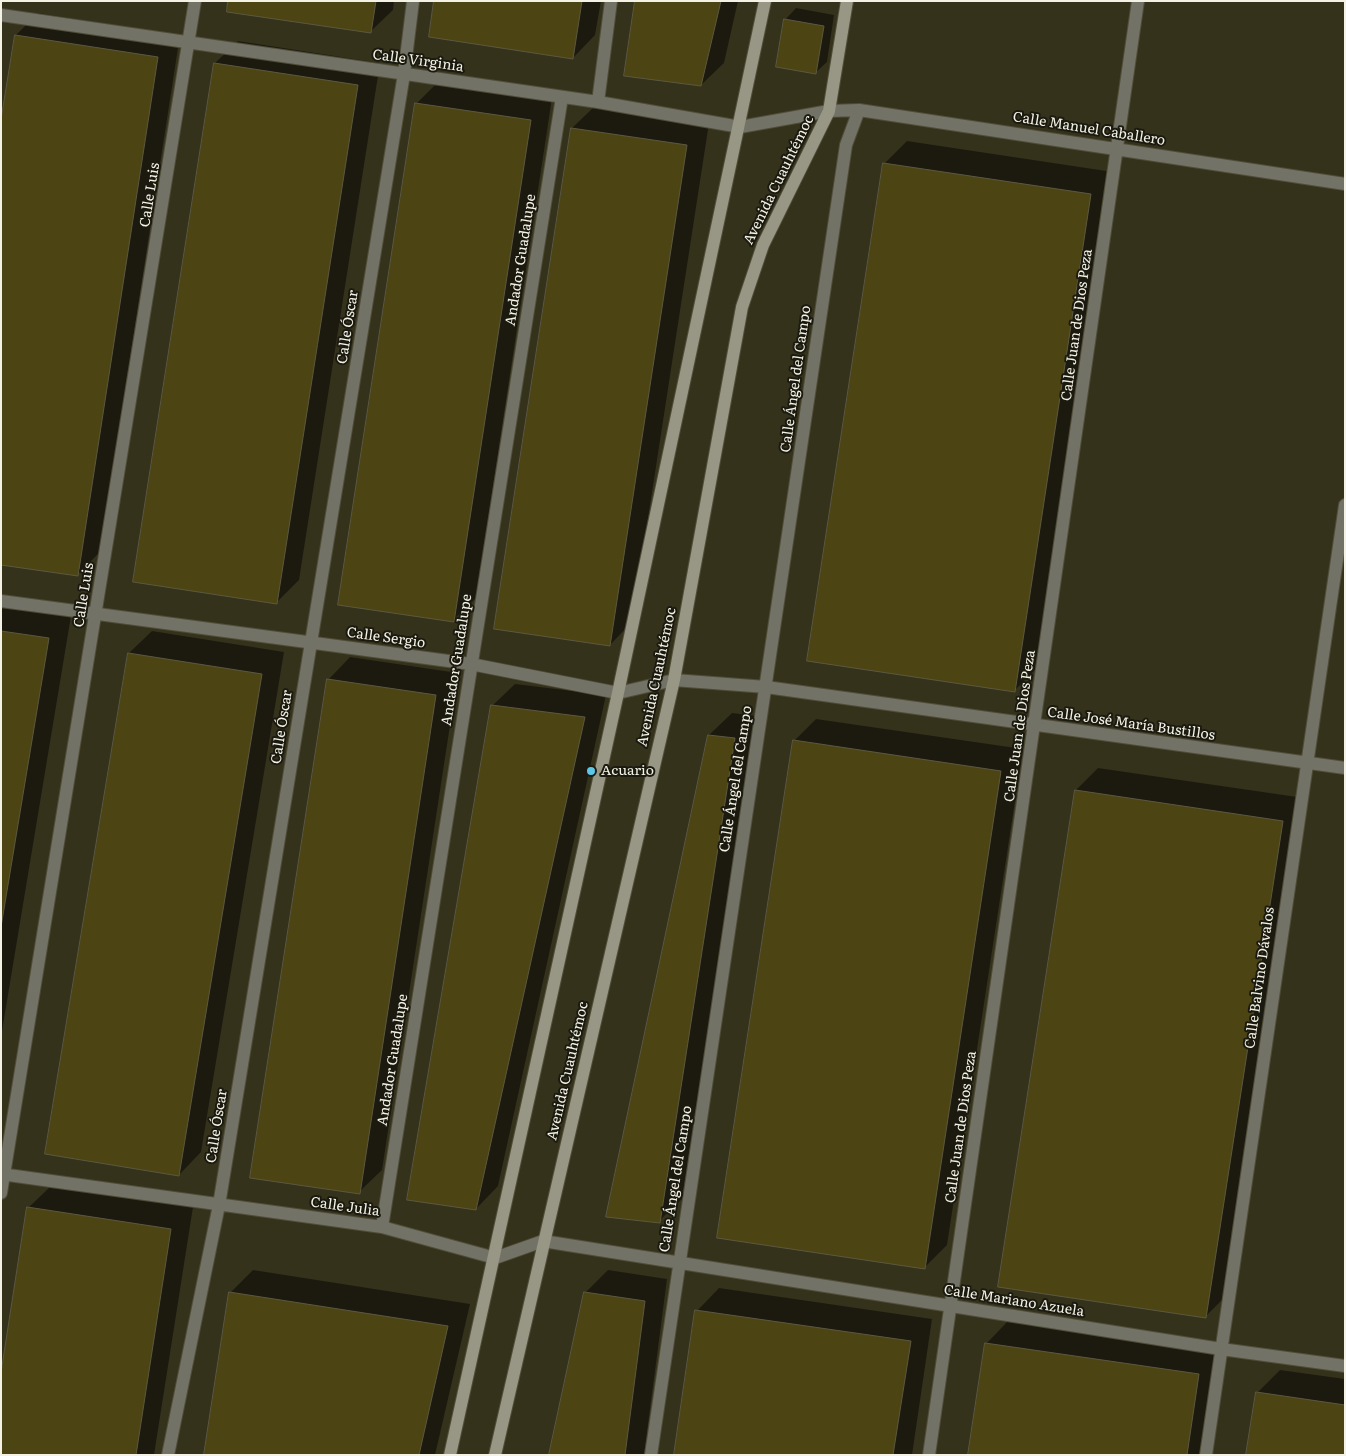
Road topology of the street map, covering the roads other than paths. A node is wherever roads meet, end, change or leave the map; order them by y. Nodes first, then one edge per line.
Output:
1 (196, 1) edge
2 (413, 1) edge
3 (611, 1) edge
4 (765, 1) edge
5 (846, 1) edge
6 (1138, 1) edge
7 (1, 15) edge
8 (190, 43) junction
9 (404, 74) junction
10 (562, 97) junction
11 (598, 102) junction
12 (858, 110) junction
13 (829, 111) junction
14 (740, 127) junction
15 (1117, 149) junction
16 (1345, 184) edge
17 (1345, 506) edge
18 (1, 601) edge
19 (96, 614) junction
20 (311, 643) junction
21 (471, 664) junction
22 (674, 680) junction
23 (766, 687) junction
24 (618, 694) junction
25 (1035, 725) junction
26 (1306, 763) junction
27 (1345, 768) edge
28 (3, 1175) edge
29 (1, 1193) edge
30 (219, 1205) junction
31 (382, 1227) junction
32 (544, 1241) junction
33 (494, 1258) junction
34 (678, 1263) junction
35 (950, 1306) junction
36 (1221, 1348) junction
37 (1345, 1366) edge
38 (168, 1455) edge
39 (450, 1455) edge
40 (495, 1455) edge
41 (651, 1455) edge
42 (929, 1455) edge
43 (1206, 1455) edge

1 - 8 street, Calle Luis
2 - 9 street, Calle Óscar
3 - 11 street
4 - 14 street
5 - 13 street, Avenida Cuauhtémoc
6 - 15 street, Calle Juan de Dios Peza
7 - 8 street, Calle Virginia
8 - 9 street, Calle Virginia
8 - 19 street, Calle Luis
9 - 10 street, Calle Virginia
9 - 20 street, Calle Óscar
10 - 11 street, Calle Virginia
10 - 21 street, Andador Guadalupe
11 - 14 street, Calle Virginia
12 - 13 street, Calle Manuel Caballero
12 - 15 street, Calle Manuel Caballero
12 - 23 street, Calle Ángel del Campo
13 - 14 street, Calle Virginia
13 - 22 street, Avenida Cuauhtémoc
14 - 24 street
15 - 16 street, Calle Manuel Caballero
15 - 25 street, Calle Juan de Dios Peza
17 - 26 street, Calle Balvino Dávalos
18 - 19 street, Calle Sergio
19 - 20 street, Calle Sergio
19 - 28 street, Calle Luis
20 - 21 street, Calle Sergio
20 - 30 street, Calle Óscar
21 - 24 street, Calle Sergio
21 - 31 street, Andador Guadalupe
22 - 23 street, Calle Sergio
22 - 24 street, Calle Sergio
22 - 32 street, Avenida Cuauhtémoc
23 - 25 street, Calle José María Bustillos
23 - 34 street, Calle Ángel del Campo
24 - 33 street
25 - 26 street, Calle José María Bustillos
25 - 35 street, Calle Juan de Dios Peza
26 - 27 street, Calle José María Bustillos
26 - 36 street, Calle Balvino Dávalos
28 - 29 street, Calle Luis
28 - 30 street, Calle Julia
30 - 31 street, Calle Julia
30 - 38 street, Calle Óscar
31 - 33 street, Calle Julia
32 - 33 street
32 - 34 street
32 - 40 street, Avenida Cuauhtémoc
33 - 39 street
34 - 35 street, Calle Mariano Azuela
34 - 41 street, Calle Ángel del Campo
35 - 36 street, Calle Mariano Azuela
35 - 42 street, Calle Juan de Dios Peza
36 - 37 street, Calle Mariano Azuela
36 - 43 street, Calle Balvino Dávalos

